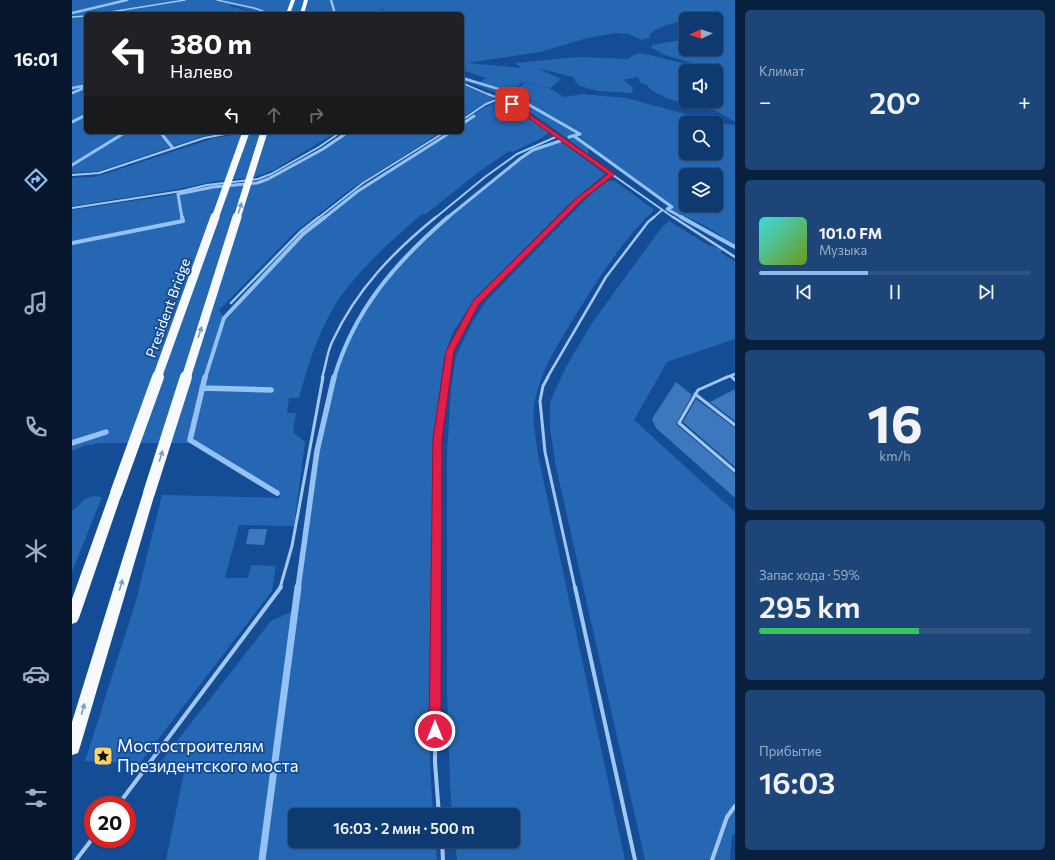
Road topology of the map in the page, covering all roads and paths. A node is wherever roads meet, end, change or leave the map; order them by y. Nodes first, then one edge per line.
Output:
1 (185, 0) edge
2 (217, 0) edge
3 (293, 0) edge
4 (306, 0) edge
5 (110, 12) edge
6 (265, 12) edge
7 (289, 12) edge
8 (303, 12) edge
9 (84, 16) edge
10 (72, 17) edge
11 (464, 84) edge
12 (501, 98) junction
13 (464, 119) edge
14 (225, 134) edge
15 (245, 134) edge
16 (263, 134) edge
17 (338, 134) edge
18 (442, 134) edge
19 (558, 136) junction
20 (612, 174) junction
21 (72, 175) edge
22 (72, 208) edge
23 (662, 210) junction
24 (735, 257) edge
25 (231, 302) dead end
26 (735, 374) edge
27 (730, 376) junction
28 (735, 380) edge
29 (695, 394) junction
30 (735, 425) edge
31 (735, 471) edge
32 (72, 618) edge
33 (72, 747) edge
34 (125, 796) edge
35 (735, 806) edge
36 (438, 808) edge
37 (85, 848) edge
38 (442, 848) edge
39 (76, 860) edge
40 (443, 860) edge
41 (635, 860) edge
42 (712, 860) edge

1 - 5 lane
2 - 6 lane
3 - 7 highway
4 - 8 highway
9 - 10 lane
11 - 12 lane
12 - 13 lane
12 - 19 lane
14 - 21 lane
15 - 32 highway, President Bridge, bridge
33 -> 16 highway, bridge
17 - 22 lane
18 - 25 lane
19 - 20 lane
19 - 34 lane
20 - 23 lane
20 - 36 lane
23 - 24 lane
23 - 41 lane
26 - 27 lane
27 - 28 lane
27 - 29 lane
29 - 30 lane
29 - 31 lane
35 - 42 lane
37 - 39 lane
38 - 40 lane

